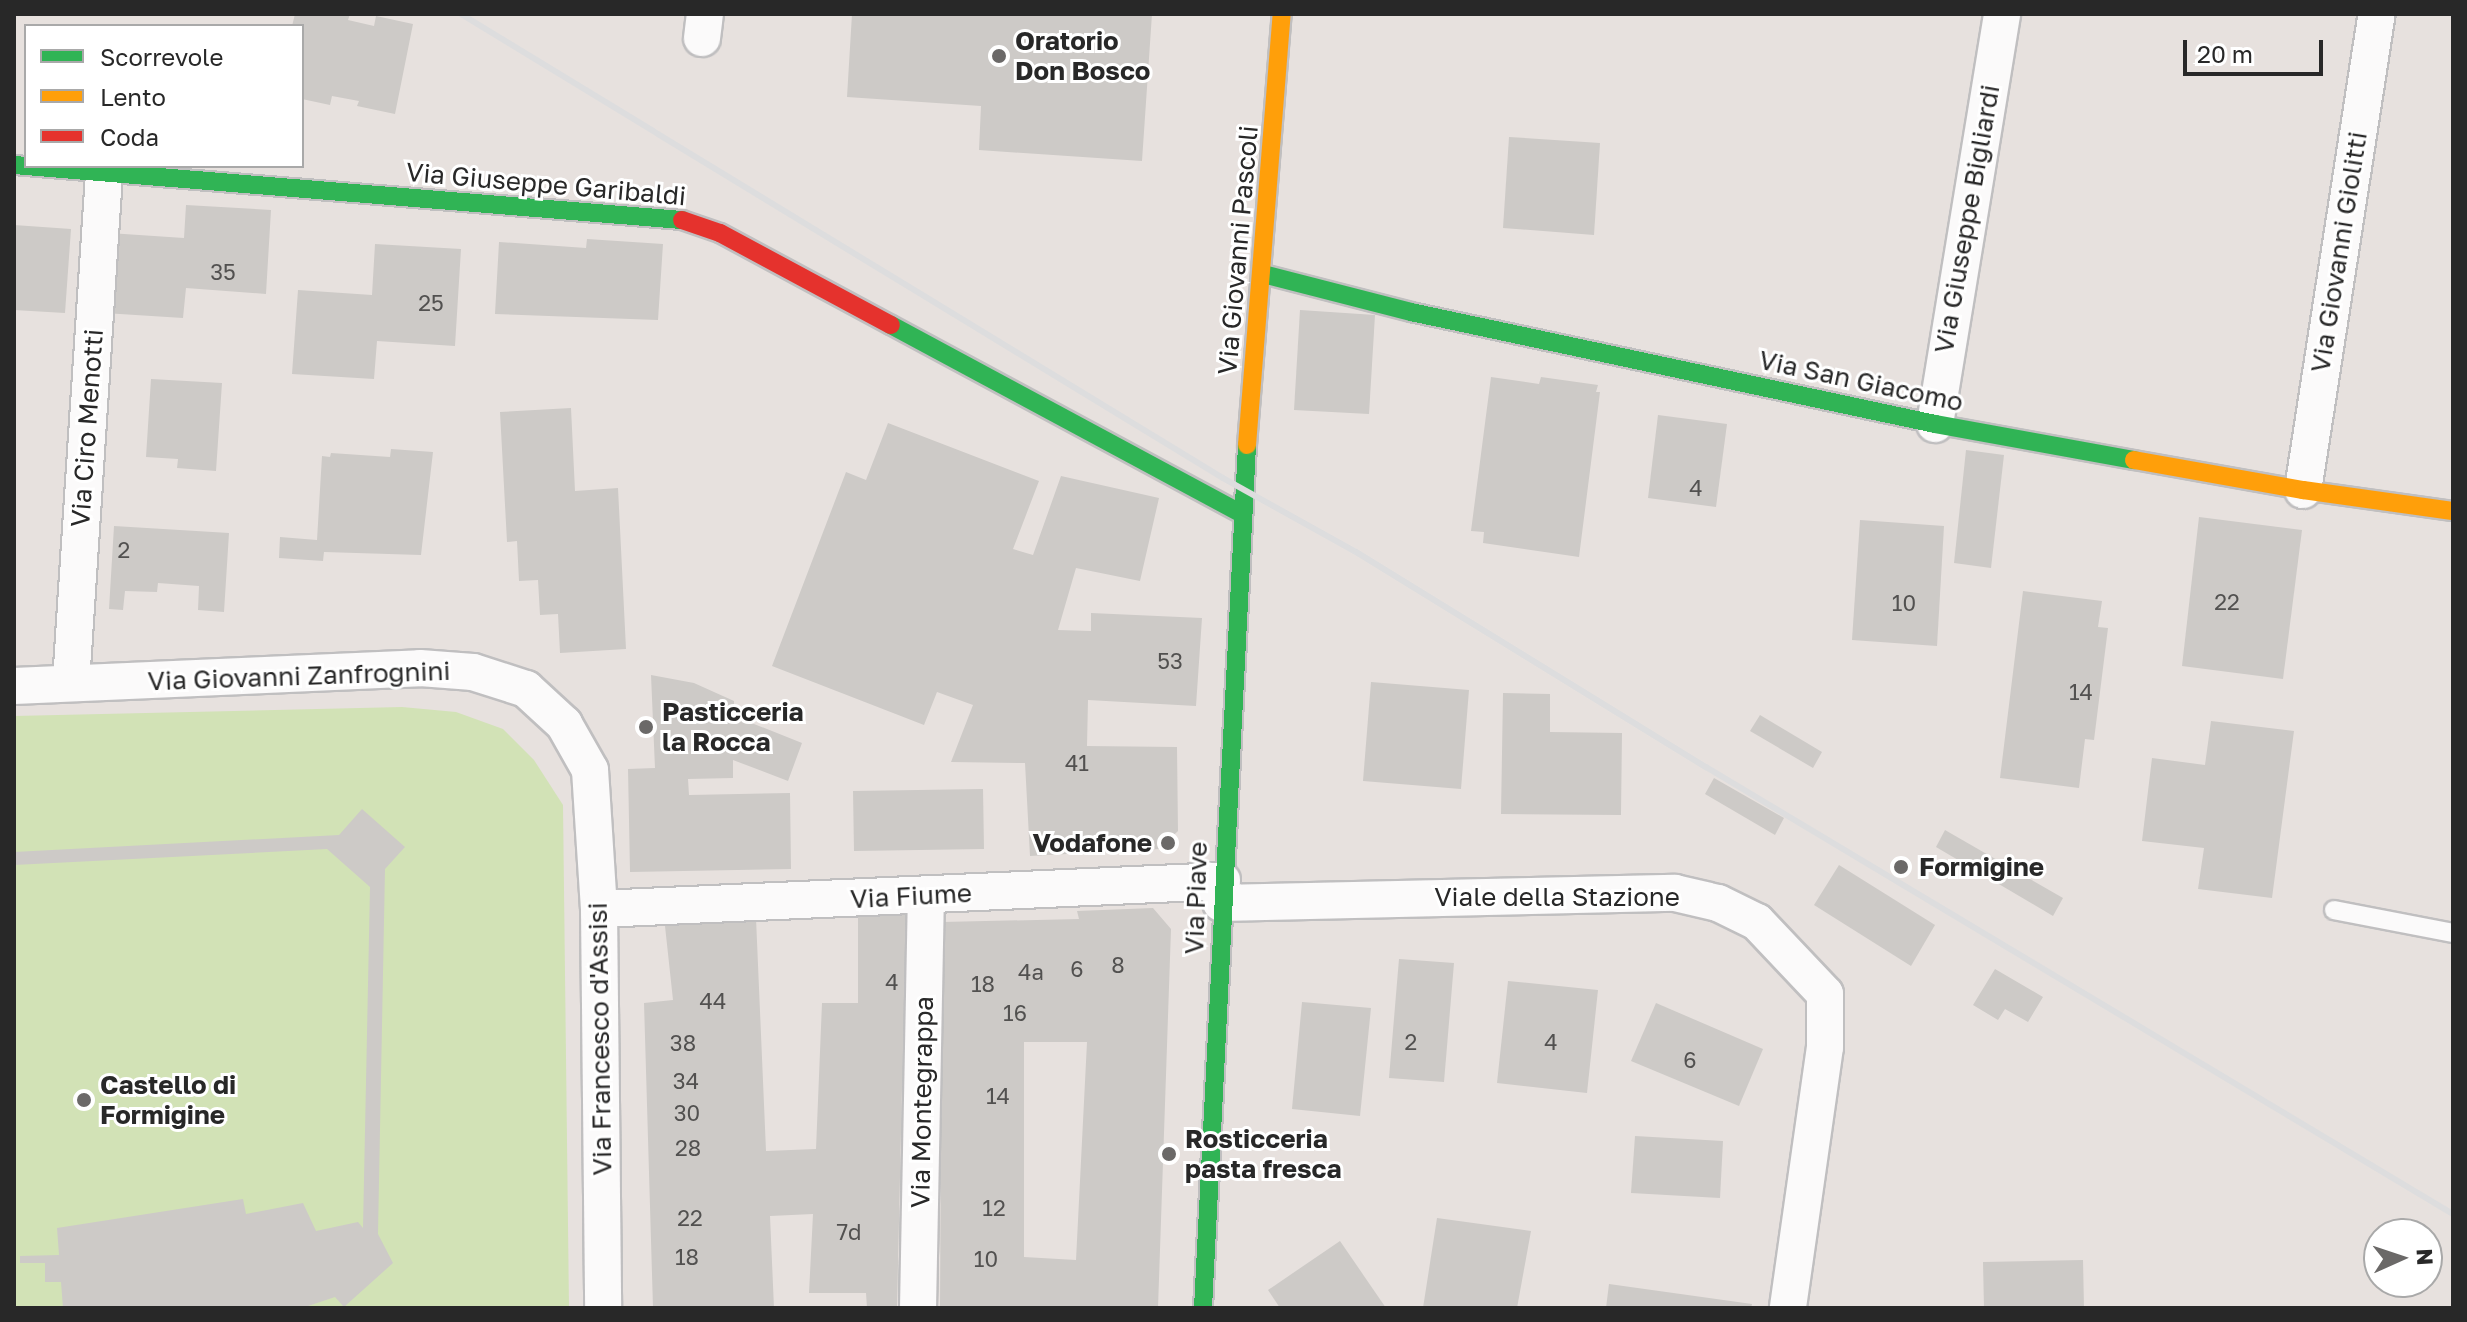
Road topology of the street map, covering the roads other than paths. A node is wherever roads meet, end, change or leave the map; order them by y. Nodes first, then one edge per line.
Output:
1 (2002, 14) edge
2 (2377, 14) edge
3 (1283, 19) edge
4 (44, 168) edge
5 (104, 174) junction
6 (1263, 274) junction
7 (1935, 424) junction
8 (1243, 489) joint
9 (2303, 490) junction
10 (2453, 511) edge
11 (1242, 514) junction
12 (71, 683) junction
13 (14, 686) edge
14 (590, 770) joint
15 (1222, 892) junction
16 (926, 895) junction
17 (599, 909) junction
18 (2334, 910) dead end
19 (2453, 933) edge
20 (603, 1308) edge
21 (918, 1308) edge
22 (1203, 1308) edge
23 (1788, 1308) edge

1 - 7 street, Via Giuseppe Bigliardi
2 - 9 street, Via Giovanni Giolitti
3 - 6 street, Via Giovanni Pascoli
4 - 5 street, Via Giuseppe Garibaldi
5 - 11 street, Via Giuseppe Garibaldi
5 - 12 street, Via Ciro Menotti
6 - 7 street, Via San Giacomo
6 - 8 street, Via Giovanni Pascoli
7 - 9 street, Via San Giacomo
8 - 11 street, Via Piave
9 - 10 street, Via San Giacomo
11 - 15 street, Via Piave
12 - 13 street, Via Giovanni Zanfrognini
12 - 14 street, Via Giovanni Zanfrognini
14 - 17 street, Via Francesco d'Assisi
15 - 16 street, Via Fiume
15 - 22 street, Via Piave
15 - 23 street, Viale della Stazione
16 - 17 street, Via Fiume
16 - 21 street, Via Montegrappa
17 - 20 street, Via Francesco d'Assisi
18 - 19 lane

